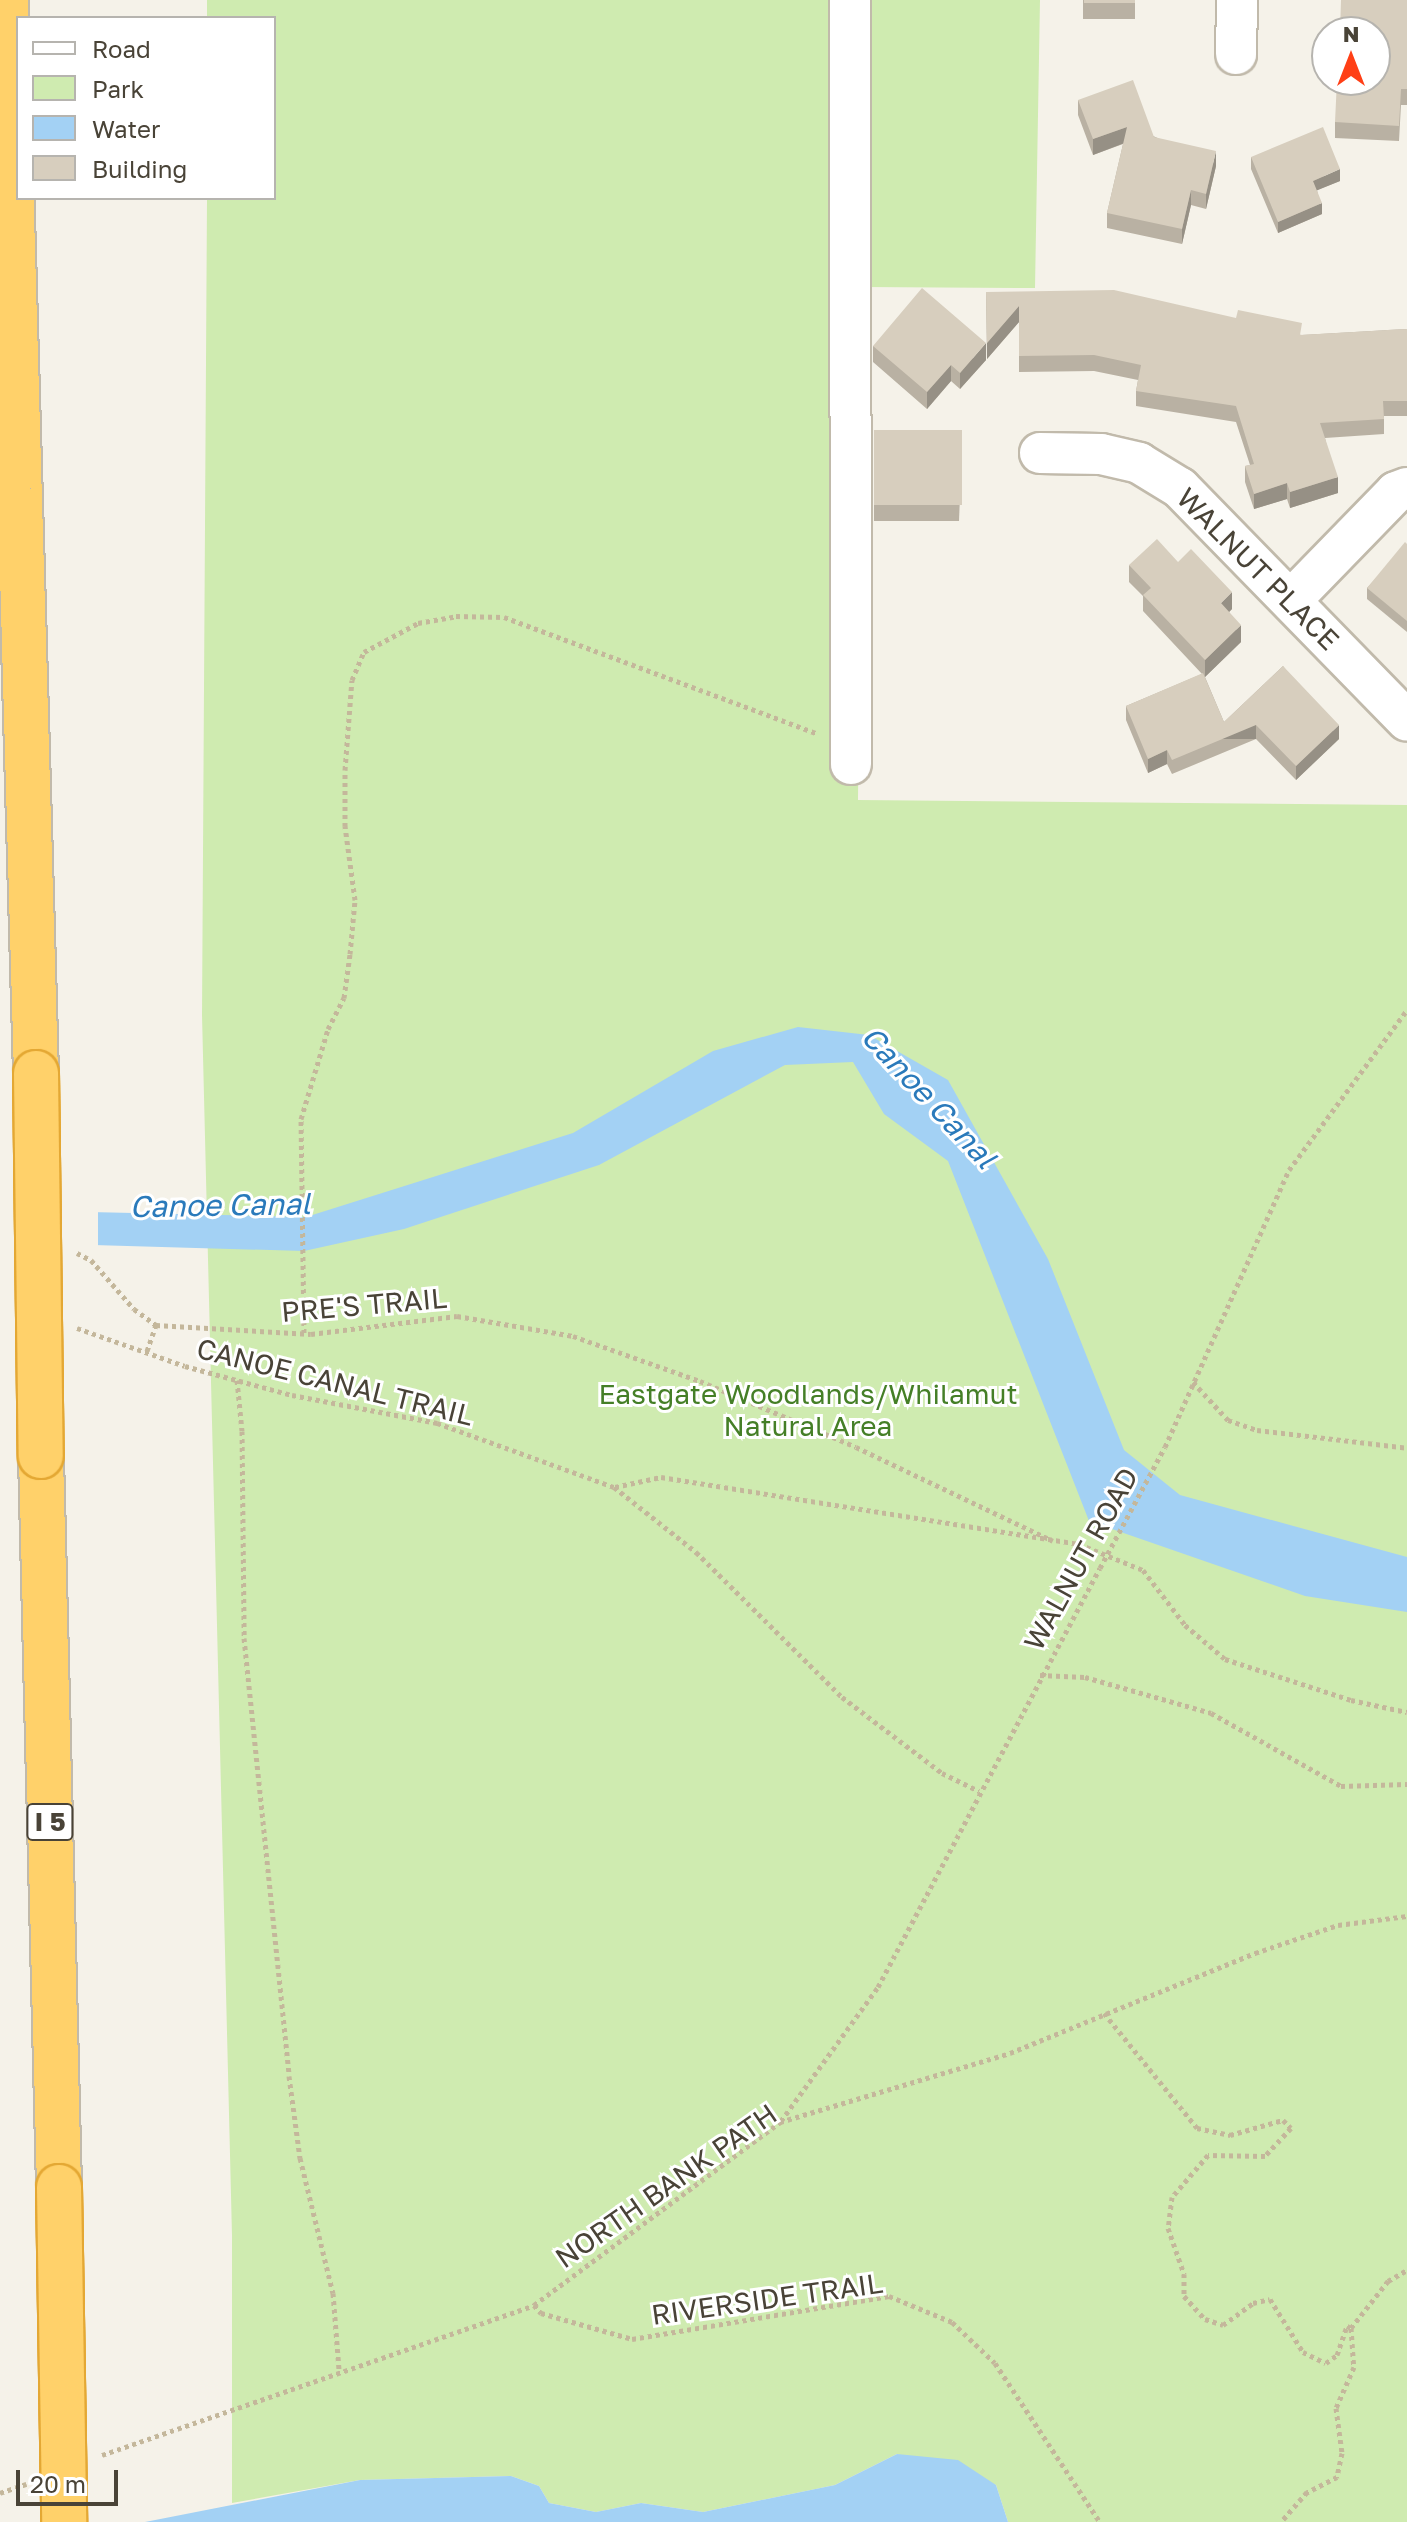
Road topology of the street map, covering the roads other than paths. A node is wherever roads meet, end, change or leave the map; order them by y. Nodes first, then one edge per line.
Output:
1 (6, 0) edge
2 (850, 0) edge
3 (1237, 0) edge
4 (1236, 54) dead end
5 (1040, 453) dead end
6 (1407, 488) edge
7 (1292, 599) junction
8 (1407, 721) edge
9 (851, 754) road end
10 (64, 2522) edge

1 - 10 highway, I 5, bridge
2 - 9 street
3 - 4 street
5 - 7 street, WALNUT PLACE
6 - 7 street
7 - 8 street, WALNUT PLACE

